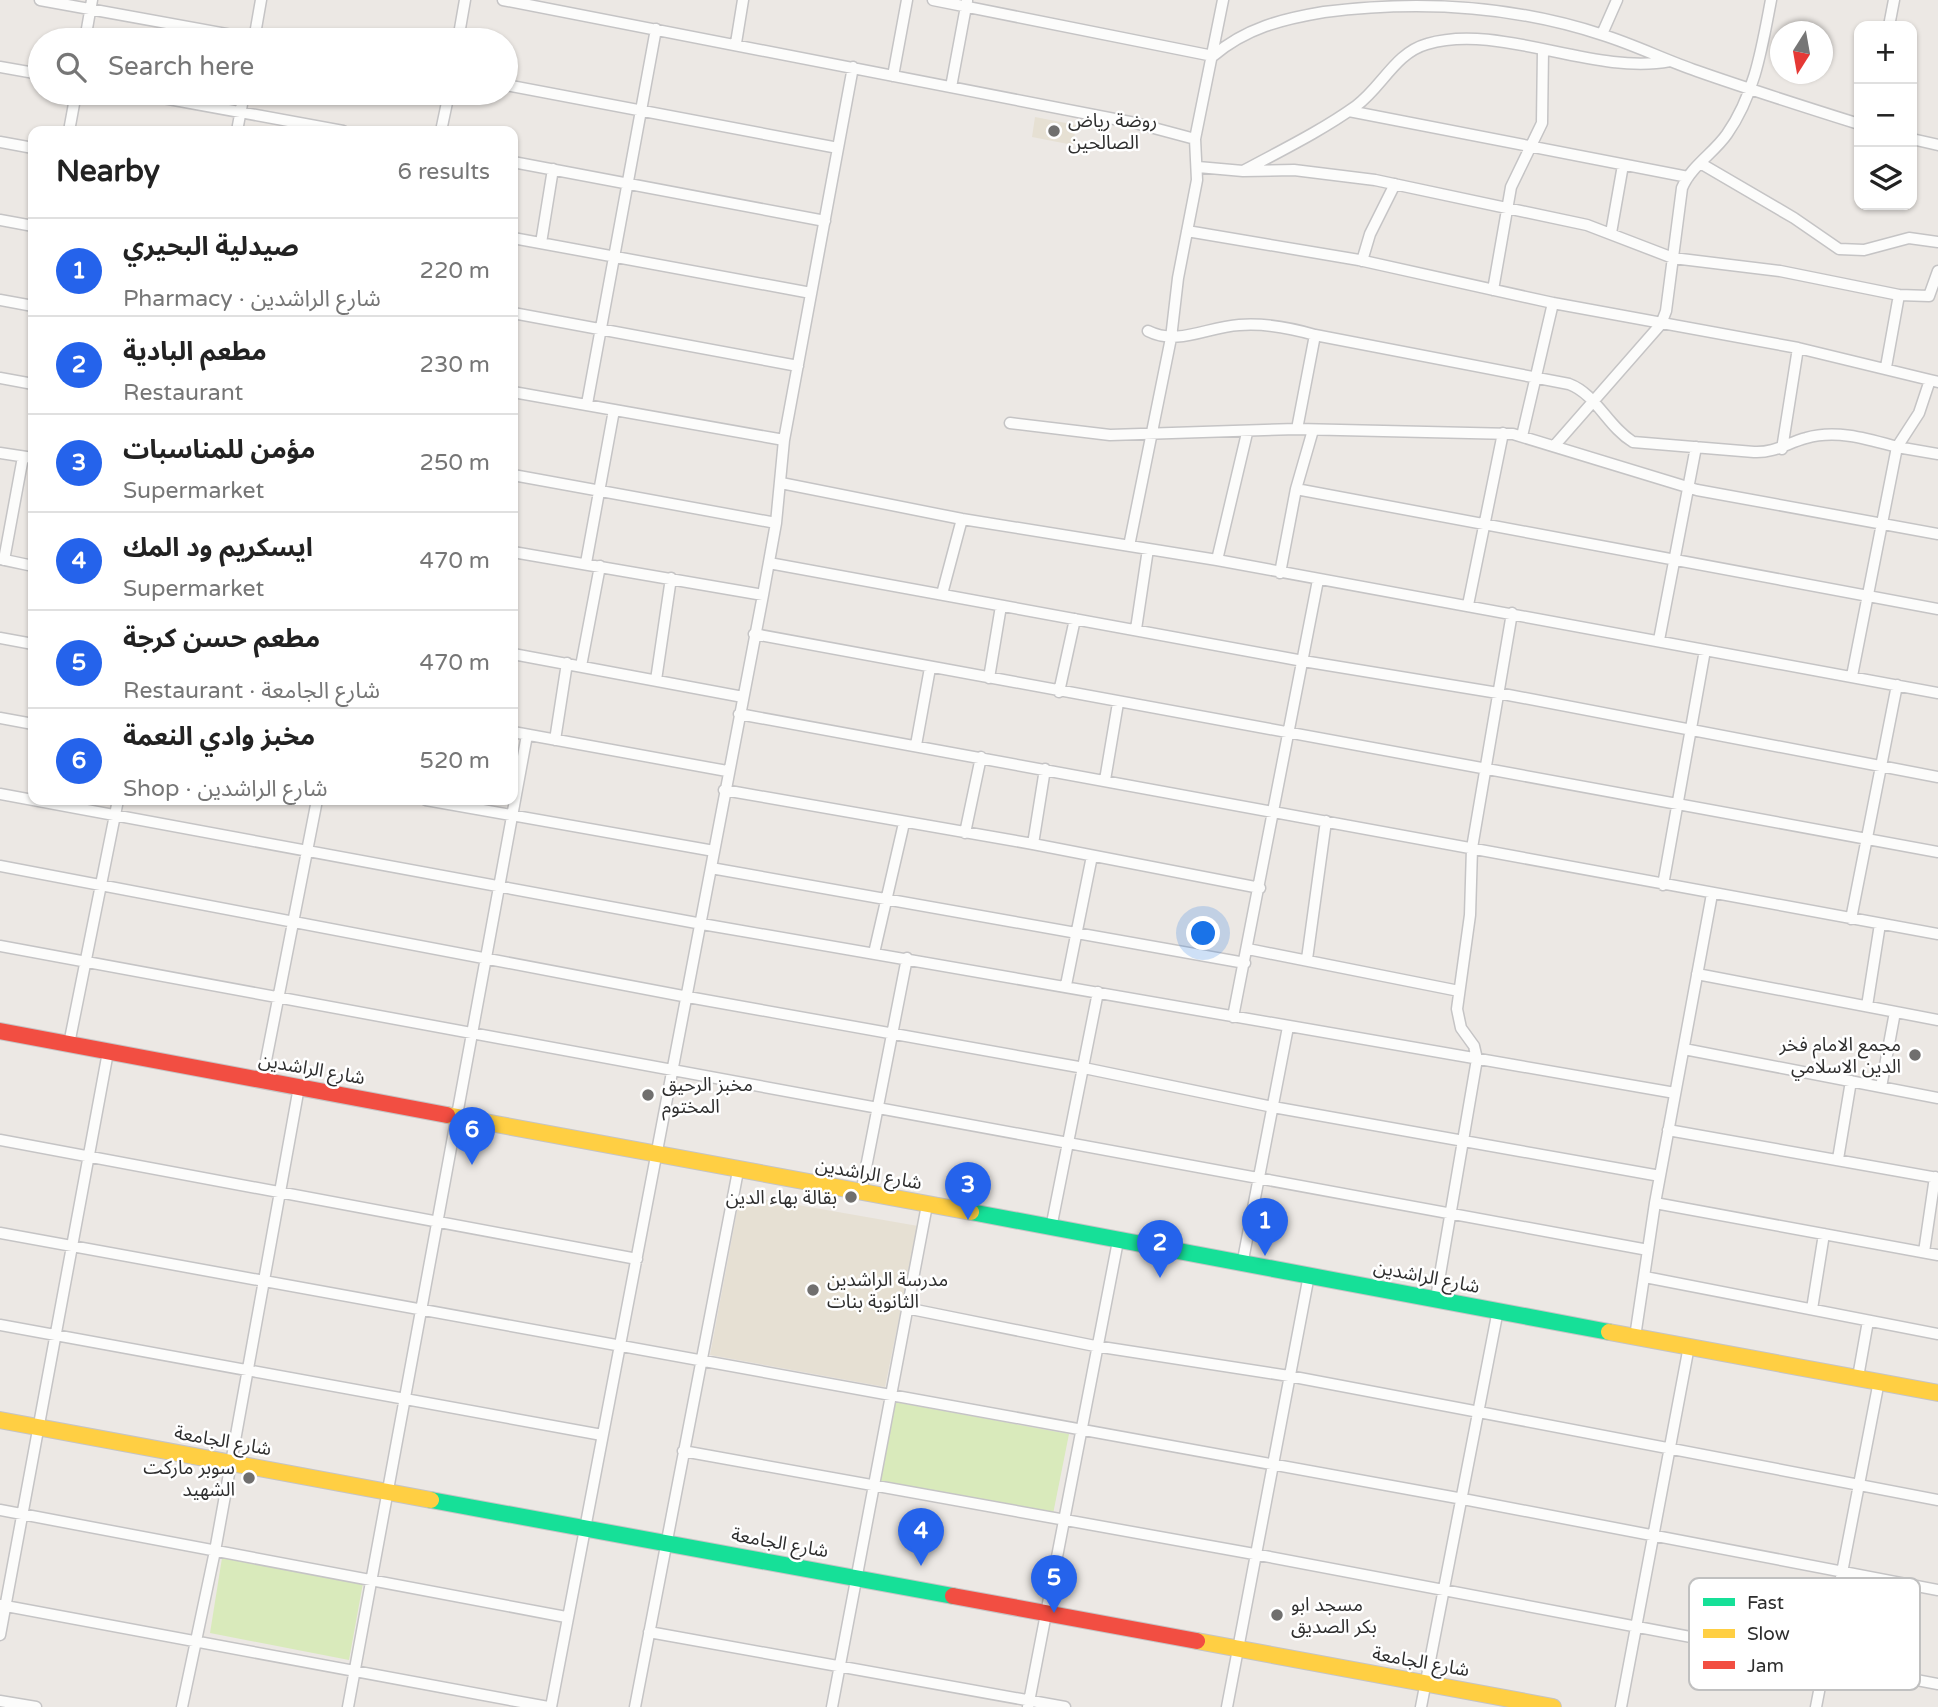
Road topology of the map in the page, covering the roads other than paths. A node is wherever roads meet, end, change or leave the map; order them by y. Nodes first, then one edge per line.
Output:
1 (40, 0) edge
2 (261, 0) edge
3 (465, 0) edge
4 (503, 0) edge
5 (743, 0) edge
6 (906, 0) edge
7 (933, 0) edge
8 (1223, 0) edge
9 (1616, 0) edge
10 (1771, 0) edge
11 (1894, 0) edge
12 (967, 3) edge
13 (91, 5) edge
14 (1890, 21) edge
15 (87, 28) edge
16 (199, 28) edge
17 (258, 28) edge
18 (460, 28) edge
19 (656, 29) junction
20 (1602, 34) junction
21 (736, 43) junction
22 (1543, 50) junction
23 (1213, 56) junction
24 (1670, 61) junction
25 (0, 67) edge
26 (853, 67) junction
27 (28, 72) edge
28 (892, 76) junction
29 (518, 87) edge
30 (951, 88) junction
31 (1751, 90) junction
32 (74, 105) edge
33 (198, 105) edge
34 (242, 105) edge
35 (447, 105) edge
36 (642, 110) junction
37 (1349, 111) junction
38 (240, 113) junction
39 (1854, 122) edge
40 (70, 126) edge
41 (238, 126) edge
42 (314, 126) edge
43 (443, 126) edge
44 (1195, 139) junction
45 (1917, 140) edge
46 (0, 142) edge
47 (1938, 145) edge
48 (28, 147) edge
49 (1533, 147) junction
50 (838, 148) junction
51 (518, 163) edge
52 (1700, 163) junction
53 (1623, 165) junction
54 (1198, 167) junction
55 (553, 169) junction
56 (1243, 171) junction
57 (1688, 177) junction
58 (628, 183) junction
59 (1395, 184) junction
60 (1506, 209) junction
61 (0, 220) edge
62 (824, 221) junction
63 (28, 225) edge
64 (1187, 231) junction
65 (1611, 233) junction
66 (518, 239) edge
67 (1938, 242) edge
68 (541, 243) junction
69 (614, 258) junction
70 (1673, 258) junction
71 (1362, 261) junction
72 (1938, 271) edge
73 (1493, 290) junction
74 (811, 293) junction
75 (1899, 295) junction
76 (1933, 296) edge
77 (0, 300) edge
78 (1553, 303) junction
79 (28, 305) edge
80 (518, 314) edge
81 (1661, 324) junction
82 (600, 330) junction
83 (1148, 331) dead end
84 (1315, 335) junction
85 (1171, 338) junction
86 (1798, 348) junction
87 (798, 366) junction
88 (1886, 367) junction
89 (1534, 375) junction
90 (0, 378) edge
91 (1934, 381) edge
92 (28, 383) edge
93 (518, 393) edge
94 (587, 404) junction
95 (1593, 404) junction
96 (614, 410) junction
97 (1010, 423) dead end
98 (1297, 429) junction
99 (1312, 430) junction
100 (1247, 433) junction
101 (1503, 433) junction
102 (1152, 435) junction
103 (1522, 436) junction
104 (784, 440) junction
105 (1555, 445) junction
106 (1696, 447) junction
107 (1897, 447) junction
108 (1782, 449) junction
109 (0, 453) edge
110 (1938, 454) edge
111 (28, 458) edge
112 (518, 476) edge
113 (781, 483) junction
114 (1689, 487) junction
115 (1296, 489) junction
116 (600, 490) junction
117 (962, 519) junction
118 (776, 523) junction
119 (1880, 523) junction
120 (1486, 524) junction
121 (1938, 534) edge
122 (1129, 546) junction
123 (1148, 549) junction
124 (518, 553) edge
125 (1675, 559) junction
126 (2, 560) edge
127 (1217, 560) junction
128 (586, 563) junction
129 (769, 563) junction
130 (28, 565) edge
131 (600, 566) junction
132 (1280, 572) junction
133 (671, 578) junction
134 (1318, 580) junction
135 (763, 594) junction
136 (942, 594) junction
137 (1868, 597) junction
138 (1468, 605) junction
139 (1001, 606) junction
140 (1938, 609) edge
141 (1512, 613) junction
142 (1075, 619) junction
143 (1136, 629) junction
144 (754, 634) junction
145 (0, 638) edge
146 (1659, 640) junction
147 (28, 644) edge
148 (1705, 650) junction
149 (518, 655) edge
150 (1303, 661) junction
151 (568, 663) junction
152 (581, 666) junction
153 (930, 668) junction
154 (1852, 676) junction
155 (989, 678) junction
156 (656, 680) junction
157 (1897, 685) junction
158 (1059, 692) junction
159 (1498, 692) junction
160 (1938, 693) edge
161 (743, 697) junction
162 (1118, 702) junction
163 (739, 714) junction
164 (0, 718) edge
165 (28, 723) edge
166 (1690, 731) junction
167 (518, 733) edge
168 (1288, 734) junction
169 (527, 735) junction
170 (555, 740) junction
171 (916, 745) junction
172 (981, 757) junction
173 (1881, 766) junction
174 (1485, 767) junction
175 (1045, 769) junction
176 (727, 771) junction
177 (1938, 777) edge
178 (1105, 780) junction
179 (518, 784) edge
180 (724, 790) junction
181 (0, 794) edge
182 (28, 799) edge
183 (1678, 803) junction
184 (60, 805) edge
185 (117, 805) edge
186 (316, 805) edge
187 (453, 805) edge
188 (514, 805) edge
189 (1274, 813) junction
190 (115, 815) junction
191 (512, 816) junction
192 (1326, 821) junction
193 (904, 823) junction
194 (965, 833) junction
195 (1868, 838) junction
196 (1033, 844) junction
197 (1472, 848) junction
198 (308, 851) junction
199 (714, 851) junction
200 (1938, 852) edge
201 (1092, 856) junction
202 (0, 866) edge
203 (711, 868) junction
204 (1663, 885) junction
205 (100, 886) junction
206 (497, 886) junction
207 (1260, 888) junction
208 (1712, 894) junction
209 (886, 900) junction
210 (1852, 919) junction
211 (293, 920) junction
212 (702, 924) junction
213 (1880, 924) junction
214 (1077, 933) junction
215 (1938, 934) edge
216 (0, 946) edge
217 (1248, 949) junction
218 (874, 953) junction
219 (485, 957) junction
220 (907, 958) junction
221 (1307, 959) junction
222 (85, 960) junction
223 (1245, 963) junction
224 (1697, 974) junction
225 (1066, 985) junction
226 (1459, 991) junction
227 (1098, 992) junction
228 (280, 995) junction
229 (688, 997) junction
230 (1867, 1006) junction
231 (1895, 1012) junction
232 (1233, 1017) junction
233 (1938, 1020) edge
234 (1288, 1027) junction
235 (0, 1031) edge
236 (471, 1032) junction
237 (892, 1033) junction
238 (69, 1044) junction
239 (1684, 1049) junction
240 (108, 1052) junction
241 (1477, 1059) junction
242 (1084, 1068) junction
243 (673, 1071) junction
244 (262, 1081) junction
245 (1851, 1081) junction
246 (299, 1087) junction
247 (1881, 1087) junction
248 (1675, 1093) junction
249 (1938, 1098) edge
250 (1273, 1107) junction
251 (879, 1110) junction
252 (456, 1116) junction
253 (1668, 1130) junction
254 (1465, 1139) junction
255 (0, 1140) edge
256 (1069, 1145) junction
257 (656, 1155) junction
258 (90, 1157) junction
259 (1838, 1159) junction
260 (738, 1171) junction
261 (1660, 1176) junction
262 (1258, 1177) junction
263 (1937, 1177) edge
264 (280, 1193) junction
265 (861, 1193) junction
266 (1655, 1203) junction
267 (927, 1205) junction
268 (1451, 1213) junction
269 (439, 1221) junction
270 (1051, 1228) junction
271 (0, 1233) edge
272 (1824, 1234) junction
273 (1118, 1241) junction
274 (73, 1246) junction
275 (1648, 1250) junction
276 (1924, 1252) junction
277 (1938, 1255) edge
278 (637, 1259) junction
279 (1242, 1265) junction
280 (1309, 1275) junction
281 (1645, 1277) junction
282 (265, 1279) junction
283 (1436, 1298) junction
284 (906, 1308) junction
285 (1812, 1309) junction
286 (1498, 1310) junction
287 (424, 1311) junction
288 (1868, 1321) junction
289 (0, 1325) edge
290 (1938, 1334) edge
291 (55, 1336) junction
292 (1635, 1337) junction
293 (620, 1346) junction
294 (1095, 1346) junction
295 (1689, 1346) junction
296 (701, 1362) junction
297 (247, 1370) junction
298 (1289, 1376) junction
299 (1858, 1377) junction
300 (1880, 1381) junction
301 (1938, 1393) edge
302 (890, 1395) junction
303 (404, 1397) junction
304 (1479, 1412) junction
305 (0, 1420) edge
306 (39, 1427) junction
307 (1079, 1430) junction
308 (602, 1435) junction
309 (1670, 1448) junction
310 (683, 1451) junction
311 (231, 1463) junction
312 (1272, 1465) junction
313 (1859, 1485) junction
314 (873, 1487) junction
315 (388, 1491) junction
316 (1463, 1499) junction
317 (1938, 1500) edge
318 (0, 1510) edge
319 (24, 1514) junction
320 (1063, 1521) junction
321 (584, 1528) junction
322 (1654, 1535) junction
323 (666, 1543) junction
324 (215, 1551) junction
325 (1254, 1554) junction
326 (1843, 1572) junction
327 (855, 1577) junction
328 (373, 1578) junction
329 (1842, 1578) edge
330 (1875, 1578) edge
331 (1920, 1587) edge
332 (1444, 1589) junction
333 (1938, 1590) edge
334 (3, 1606) edge
335 (1045, 1613) junction
336 (566, 1617) junction
337 (1637, 1625) junction
338 (649, 1632) junction
339 (0, 1635) edge
340 (1689, 1635) edge
341 (195, 1639) junction
342 (1237, 1649) junction
343 (839, 1665) junction
344 (355, 1671) junction
345 (1920, 1680) edge
346 (1426, 1683) junction
347 (1938, 1684) edge
348 (0, 1700) edge
349 (1028, 1704) edge
350 (36, 1707) edge
351 (182, 1707) edge
352 (348, 1707) edge
353 (550, 1707) edge
354 (635, 1707) edge
355 (832, 1707) edge
356 (1065, 1707) edge
357 (1227, 1707) edge
358 (1421, 1707) edge
359 (1553, 1707) edge
360 (1621, 1707) edge

1 - 13 street
2 - 17 street
3 - 18 street
4 - 19 street
5 - 21 street
6 - 28 street
7 - 12 street
8 - 23 street
9 - 20 street
10 - 31 street
11 - 14 street
12 - 23 street
12 - 30 street
13 - 15 street
13 - 16 street
19 - 21 street
19 - 36 street
20 - 23 street
20 - 24 street
21 - 26 street
22 - 24 street
22 - 37 street
22 - 49 street
23 - 44 street
24 - 31 street
25 - 27 street
26 - 28 street
26 - 50 street
28 - 30 street
29 - 36 street
30 - 44 street
31 - 39 street
31 - 52 street
32 - 40 street
33 - 38 street
34 - 38 street
35 - 43 street
36 - 50 street
36 - 58 street
37 - 49 street
37 - 56 street
38 - 41 street
38 - 42 street
44 - 54 street
45 - 47 street
46 - 48 street
49 - 53 street
49 - 60 street
50 - 62 street
51 - 55 street
52 - 57 street
52 - 67 street
53 - 57 street
53 - 65 street
54 - 56 street
54 - 64 street
55 - 58 street
55 - 68 street
56 - 59 street
57 - 70 street
58 - 62 street
58 - 69 street
59 - 60 street
59 - 71 street
60 - 65 street
60 - 73 street
61 - 63 street
62 - 74 street
64 - 71 street
64 - 85 street
65 - 70 street
66 - 68 street
68 - 69 street
69 - 74 street
69 - 82 street
70 - 75 street
70 - 81 street
71 - 73 street
72 - 76 street
73 - 78 street
74 - 87 street
75 - 76 street
75 - 88 street
77 - 79 street
78 - 81 street
78 - 89 street
80 - 82 street
81 - 86 street
81 - 95 street
82 - 87 street
82 - 94 street
83 - 85 street
84 - 85 street
84 - 89 street
84 - 98 street
85 - 102 street
86 - 88 street
86 - 108 street
87 - 104 street
88 - 91 street
89 - 95 street
89 - 103 street
90 - 92 street
91 - 107 street
93 - 94 street
94 - 96 street
95 - 105 street
95 - 106 street
96 - 104 street
96 - 116 street
97 - 102 street
98 - 99 street
98 - 100 street
99 - 101 street
99 - 115 street
100 - 102 street
100 - 127 street
101 - 103 street
101 - 120 street
102 - 122 street
103 - 105 street
104 - 113 street
105 - 114 street
106 - 108 street
106 - 114 street
107 - 108 street
107 - 110 street
107 - 119 street
109 - 111 street
111 - 126 street
112 - 116 street
113 - 117 street
113 - 118 street
114 - 119 street
114 - 125 street
115 - 120 street
115 - 132 street
116 - 118 street
116 - 128 street
117 - 122 street
117 - 136 street
118 - 129 street
119 - 121 street
119 - 137 street
120 - 125 street
120 - 138 street
122 - 123 street
123 - 127 street
123 - 143 street
124 - 128 street
125 - 137 street
125 - 146 street
126 - 130 street
127 - 132 street
128 - 131 street
129 - 135 street
129 - 136 street
131 - 133 street
131 - 152 street
132 - 134 street
133 - 135 street
133 - 156 street
134 - 138 street
134 - 150 street
135 - 144 street
136 - 139 street
137 - 140 street
137 - 154 street
138 - 141 street
139 - 142 street
139 - 155 street
141 - 146 street
141 - 159 street
142 - 143 street
142 - 158 street
143 - 150 street
144 - 153 street
144 - 161 street
145 - 147 street
146 - 148 street
148 - 154 street
148 - 166 street
149 - 151 street
150 - 159 street
150 - 168 street
151 - 152 street
151 - 170 street
152 - 156 street
153 - 155 street
153 - 171 street
154 - 157 street
155 - 158 street
156 - 161 street
157 - 160 street
157 - 173 street
158 - 162 street
159 - 166 street
159 - 174 street
161 - 163 street
162 - 168 street
162 - 178 street
163 - 171 street
163 - 176 street
164 - 165 street
166 - 173 street
166 - 183 street
167 - 169 street
168 - 174 street
168 - 189 street
169 - 170 street
169 - 179 street
170 - 176 street
171 - 172 street
172 - 175 street
172 - 194 street
173 - 177 street
173 - 195 street
174 - 183 street
174 - 197 street
175 - 178 street
175 - 196 street
176 - 180 street
178 - 189 street
180 - 193 street
180 - 199 street
181 - 182 street
183 - 195 street
183 - 204 street
184 - 190 street
185 - 190 street
186 - 198 street
187 - 191 street
188 - 191 street
189 - 192 street
189 - 207 street
190 - 198 street
190 - 205 street
191 - 199 street
191 - 206 street
192 - 197 street
192 - 221 street
193 - 194 street
193 - 209 street
194 - 196 street
195 - 200 street
195 - 210 street
196 - 201 street
197 - 204 street
197 - 226 street
198 - 206 street
198 - 211 street
199 - 203 street
201 - 207 street
201 - 214 street
202 - 205 street
203 - 209 street
203 - 212 street
204 - 208 street
205 - 211 street
205 - 222 street
206 - 212 street
206 - 219 street
207 - 217 street
208 - 210 street
208 - 224 street
209 - 214 street
209 - 218 street
210 - 213 street
211 - 219 street
211 - 228 street
212 - 218 street
212 - 229 street
213 - 215 street
213 - 230 street
214 - 223 street
214 - 225 street
216 - 222 street
217 - 221 street
217 - 223 street
218 - 220 street
219 - 229 street
219 - 236 street
220 - 225 street
220 - 237 street
221 - 226 street
222 - 228 street
222 - 238 street
223 - 232 street
224 - 230 street
224 - 239 street
225 - 227 street
226 - 241 street
227 - 232 street
227 - 242 street
228 - 236 street
228 - 244 street
229 - 237 street
229 - 243 street
230 - 231 street
231 - 233 street
231 - 247 street
232 - 234 street
234 - 241 street
234 - 250 street
235 - 238 street, شارع الراشدين
236 - 243 street
236 - 252 street
237 - 242 street
237 - 251 street
238 - 240 street, شارع الراشدين
239 - 245 street
239 - 248 street
240 - 244 street, شارع الراشدين
240 - 258 street
241 - 248 street
241 - 254 street
242 - 250 street
242 - 256 street
243 - 251 street
243 - 257 street
244 - 246 street, شارع الراشدين
245 - 247 street
245 - 259 street
246 - 252 street, شارع الراشدين
246 - 264 street
247 - 249 street
248 - 253 street
250 - 254 street
250 - 262 street
251 - 256 street
251 - 265 street
252 - 257 street, شارع الراشدين
252 - 269 street
253 - 259 street
253 - 261 street
254 - 261 street
254 - 268 street
255 - 258 street
256 - 262 street
256 - 270 street
257 - 260 street, شارع الراشدين
257 - 278 street
258 - 264 street
258 - 274 street
259 - 263 street
260 - 265 street, شارع الراشدين
260 - 296 street
261 - 266 street
262 - 268 street
262 - 279 street
263 - 276 street
264 - 269 street
264 - 282 street
265 - 267 street, شارع الراشدين
266 - 272 street
266 - 275 street
267 - 270 street, شارع الراشدين
267 - 284 street
268 - 275 street
268 - 283 street
269 - 278 street
269 - 287 street
270 - 273 street, شارع الراشدين
271 - 274 street
272 - 276 street
272 - 285 street
273 - 279 street, شارع الراشدين
273 - 294 street
274 - 282 street
274 - 291 street
275 - 281 street
276 - 277 street
278 - 293 street
279 - 280 street, شارع الراشدين
280 - 283 street, شارع الراشدين
280 - 298 street
281 - 285 street
281 - 292 street
282 - 287 street
282 - 297 street
283 - 286 street, شارع الراشدين
284 - 294 street
284 - 302 street
285 - 288 street
286 - 292 street, شارع الراشدين
286 - 304 street
287 - 293 street
287 - 303 street
288 - 290 street
288 - 299 street
289 - 291 street
291 - 297 street
291 - 306 street
292 - 295 street, شارع الراشدين
293 - 296 street
293 - 308 street
294 - 298 street
294 - 307 street
295 - 299 street, شارع الراشدين
295 - 309 street
296 - 302 street
296 - 310 street
297 - 303 street
297 - 311 street
298 - 304 street
298 - 312 street
299 - 300 street, شارع الراشدين
300 - 301 street, شارع الراشدين
300 - 313 street
302 - 307 street
302 - 314 street
303 - 308 street
303 - 315 street
304 - 309 street
304 - 316 street
305 - 306 street, شارع الجامعة
306 - 311 street, شارع الجامعة
306 - 319 street
307 - 312 street
307 - 320 street
308 - 321 street
309 - 313 street
309 - 322 street
310 - 314 street
310 - 323 street
311 - 315 street, شارع الجامعة
311 - 324 street
312 - 316 street
312 - 325 street
313 - 317 street
313 - 326 street
314 - 320 street
314 - 327 street
315 - 321 street, شارع الجامعة
315 - 328 street
316 - 322 street
316 - 332 street
318 - 319 street
319 - 324 street
319 - 334 street
320 - 325 street
320 - 335 street
321 - 323 street, شارع الجامعة
321 - 336 street
322 - 326 street
322 - 337 street
323 - 327 street, شارع الجامعة
323 - 338 street
324 - 328 street
324 - 341 street
325 - 332 street
325 - 342 street
326 - 329 street
326 - 330 street
327 - 335 street, شارع الجامعة
327 - 343 street
328 - 336 street
328 - 344 street
331 - 333 street
332 - 337 street
332 - 346 street
334 - 339 street
334 - 341 street
335 - 342 street, شارع الجامعة
335 - 349 street
336 - 353 street
337 - 340 street
337 - 360 street
338 - 343 street
338 - 354 street
341 - 344 street
341 - 351 street
342 - 346 street, شارع الجامعة
342 - 357 street
343 - 349 street
343 - 355 street
344 - 352 street
344 - 353 street
345 - 347 street
346 - 358 street
346 - 359 street, شارع الجامعة
348 - 350 street
349 - 356 street

